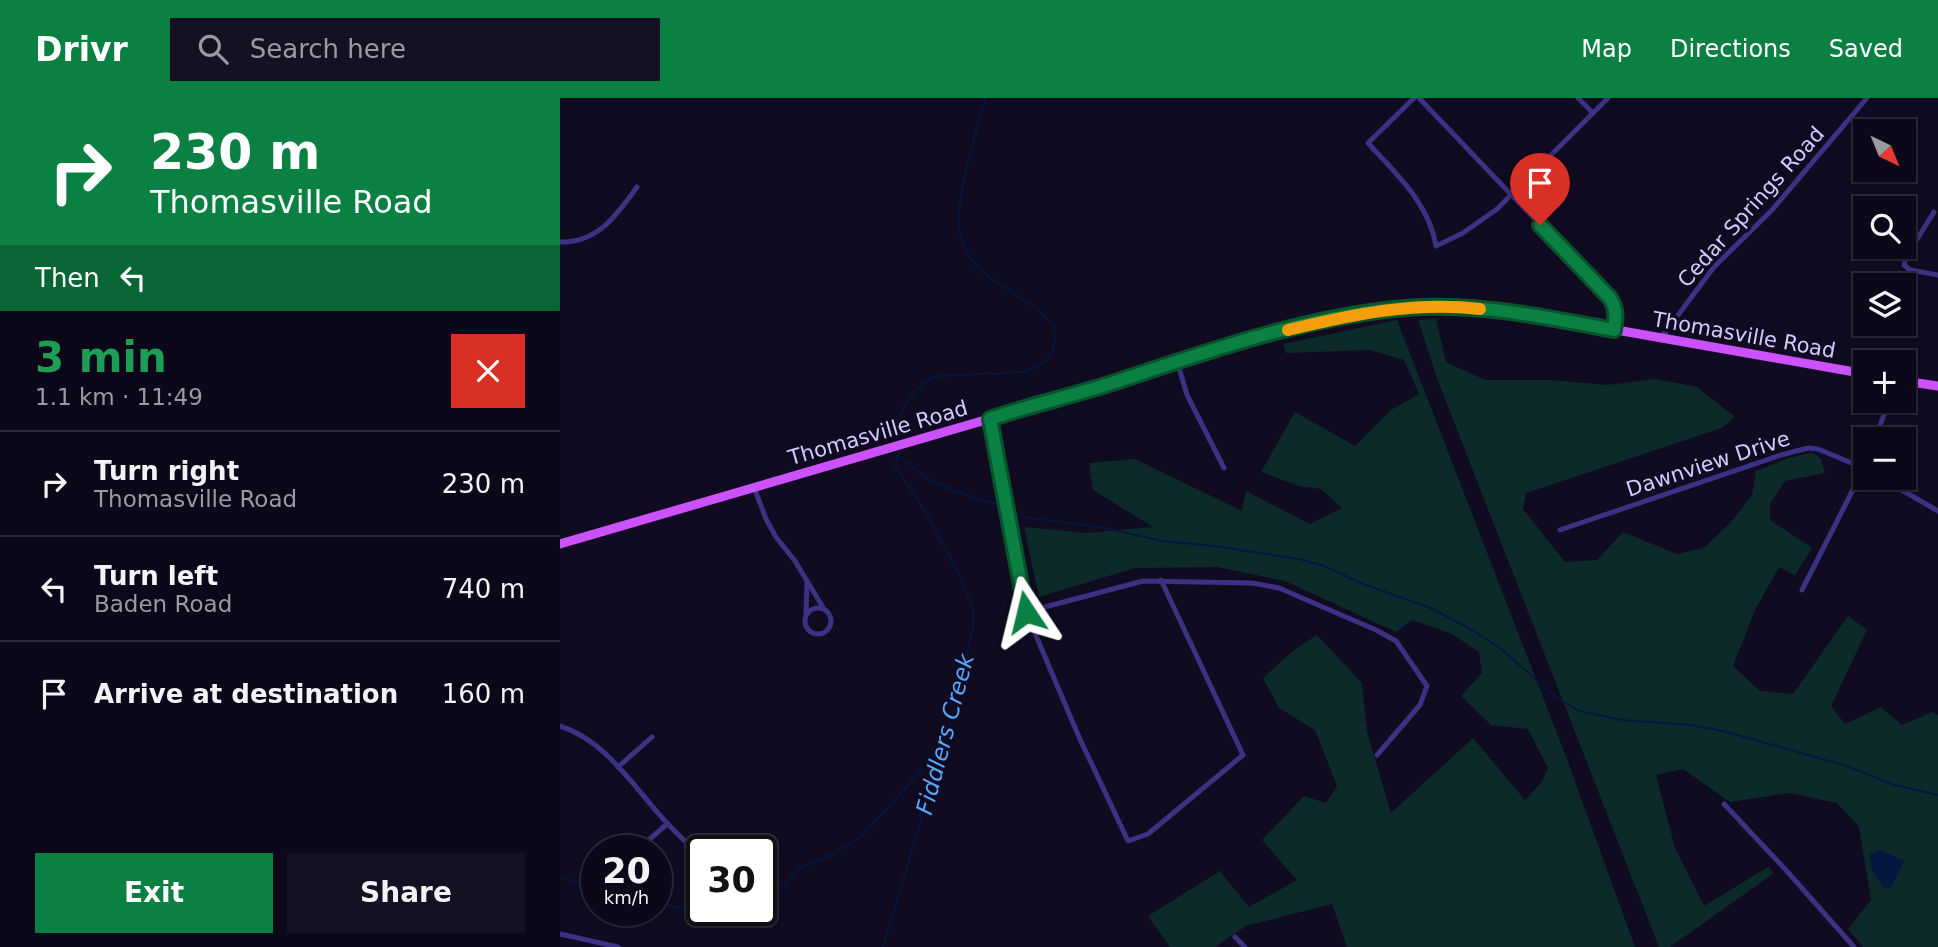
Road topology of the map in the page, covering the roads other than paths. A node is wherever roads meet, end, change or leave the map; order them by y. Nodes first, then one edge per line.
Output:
1 (1417, 98) edge
2 (1578, 98) edge
3 (1608, 98) edge
4 (1867, 98) edge
5 (1592, 113) junction
6 (637, 187) dead end
7 (1510, 194) junction
8 (1934, 212) dead end
9 (560, 242) edge
10 (1938, 275) edge
11 (1614, 330) junction
12 (1661, 338) junction
13 (1177, 361) junction
14 (1853, 372) edge
15 (1916, 383) edge
16 (1938, 386) edge
17 (990, 419) junction
18 (1853, 462) edge
19 (1224, 468) dead end
20 (754, 487) junction
21 (1854, 490) edge
22 (1902, 490) edge
23 (1938, 511) edge
24 (1560, 530) dead end
25 (560, 544) edge
26 (1161, 580) junction
27 (807, 582) junction
28 (1802, 590) dead end
29 (824, 609) junction
30 (1026, 612) junction
31 (806, 615) junction
32 (560, 726) edge
33 (652, 737) dead end
34 (1377, 755) dead end
35 (618, 767) junction
36 (1724, 804) dead end
37 (667, 824) junction
38 (654, 835) edge
39 (686, 842) edge
40 (560, 934) edge
41 (1235, 937) dead end
42 (596, 945) edge
43 (618, 947) edge
44 (1245, 947) edge
45 (1854, 947) edge

1 - 7 street
1 - 7 street
2 - 5 street
3 - 5 street
4 - 12 street, Cedar Springs Road
5 - 7 street
6 - 9 street
7 - 11 street
8 - 10 street
11 - 12 main road, Thomasville Road
11 - 13 main road, Thomasville Road
12 - 14 main road, Thomasville Road
13 - 17 main road, Thomasville Road
13 - 19 street
15 - 16 main road
17 - 20 main road, Thomasville Road
17 - 30 street
18 - 24 street, Dawnview Drive
20 - 25 main road, Thomasville Road
20 - 27 street
21 - 28 street
22 - 23 street
26 - 30 street
26 - 30 street
26 - 34 street
27 - 29 street
27 - 31 street
29 - 31 street
29 - 31 street
32 - 35 street
33 - 35 street
35 - 37 street
36 - 45 street
37 - 38 street
37 - 39 street
40 - 42 street
41 - 44 street
42 - 43 street

